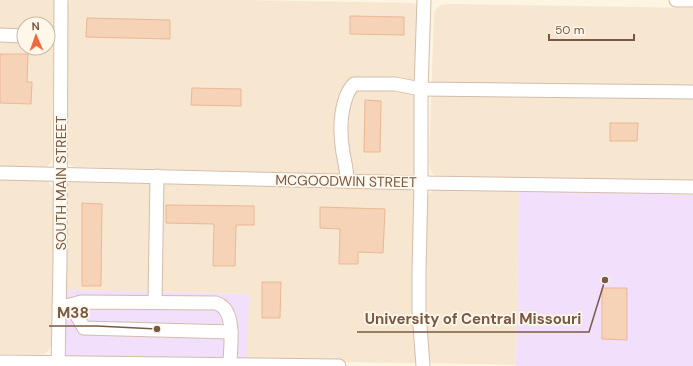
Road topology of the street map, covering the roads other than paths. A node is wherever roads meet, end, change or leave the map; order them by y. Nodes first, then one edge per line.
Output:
1 (61, 0) edge
2 (424, 0) edge
3 (676, 0) edge
4 (693, 0) edge
5 (56, 26) edge
6 (0, 35) edge
7 (16, 36) edge
8 (55, 56) edge
9 (421, 89) junction
10 (693, 92) edge
11 (0, 173) edge
12 (61, 174) junction
13 (157, 176) junction
14 (347, 181) junction
15 (421, 183) junction
16 (693, 188) edge
17 (155, 302) junction
18 (65, 305) junction
19 (231, 332) junction
20 (0, 362) edge
21 (58, 364) edge
22 (230, 365) edge
23 (339, 366) edge
24 (423, 366) edge

1 - 5 street, SOUTH MAIN STREET
2 - 9 street
3 - 4 street
6 - 7 street
8 - 12 street, SOUTH MAIN STREET
9 - 10 street
9 - 14 street
9 - 15 street
11 - 12 street, MCGOODWIN STREET
12 - 13 street, MCGOODWIN STREET
12 - 18 street, SOUTH MAIN STREET
13 - 14 street, MCGOODWIN STREET
13 - 17 street
14 - 15 street, MCGOODWIN STREET
15 - 16 street, MCGOODWIN STREET
15 - 24 street
17 - 18 street
17 - 19 street
18 - 19 street
18 - 21 street, SOUTH MAIN STREET
19 - 22 street
20 - 21 street
21 - 22 street
22 - 23 street

